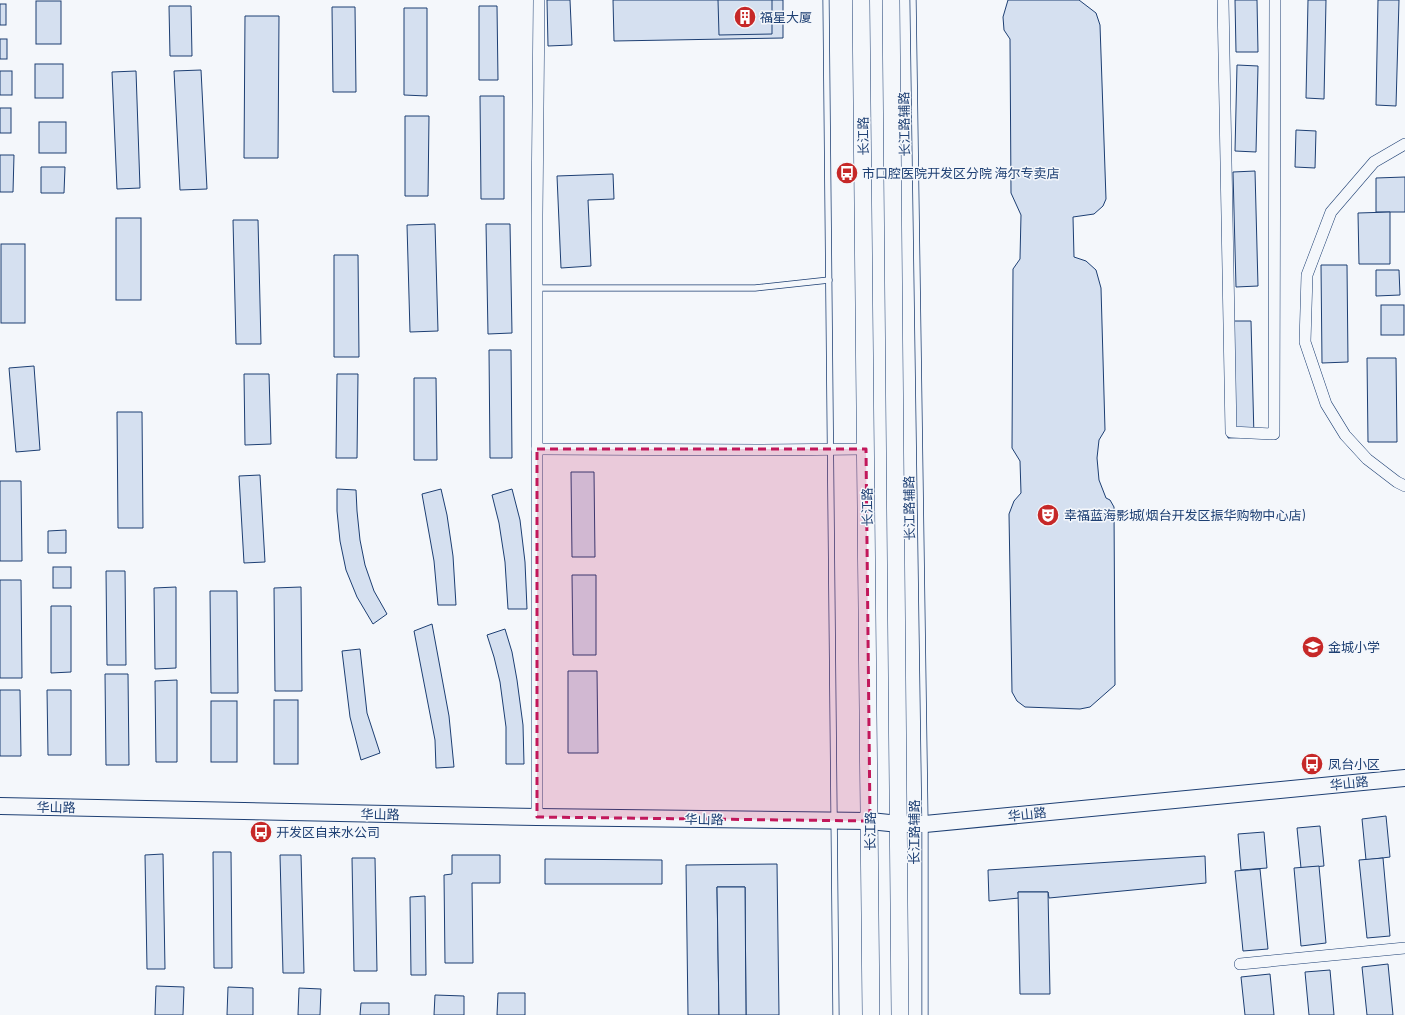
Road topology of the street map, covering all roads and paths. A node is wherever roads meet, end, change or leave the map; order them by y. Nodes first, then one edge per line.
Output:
1 (539, 0) edge
2 (826, 0) edge
3 (861, 0) edge
4 (891, 0) edge
5 (913, 0) edge
6 (1223, 0) edge
7 (1275, 0) edge
8 (1405, 144) edge
9 (829, 280) junction
10 (537, 288) junction
11 (537, 449) junction
12 (831, 449) junction
13 (866, 449) junction
14 (1405, 486) edge
15 (1405, 778) edge
16 (0, 806) edge
17 (537, 817) junction
18 (835, 821) junction
19 (870, 821) junction
20 (899, 824) junction
21 (925, 824) junction
22 (1405, 948) edge
23 (1240, 964) dead end
24 (836, 1015) edge
25 (871, 1015) edge
26 (900, 1015) edge
27 (925, 1015) edge

1 - 10 street
2 - 9 lane
3 - 13 main road, 长江路
4 - 20 main road
5 - 21 lane, 长江路辅路
6 - 7 street
8 - 14 street
9 - 10 lane
9 - 12 lane
10 - 11 street
11 - 12 street
11 - 17 street
12 - 13 street
12 - 18 lane
13 - 19 main road, 长江路
15 - 21 street, 华山路
16 - 17 street, 华山路
17 - 18 street, 华山路
18 - 19 street, 华山路
18 - 24 lane
19 - 20 street, 华山路
19 - 25 main road, 长江路
20 - 21 street, 华山路
20 - 26 main road
21 - 27 lane, 长江路辅路
22 - 23 street

